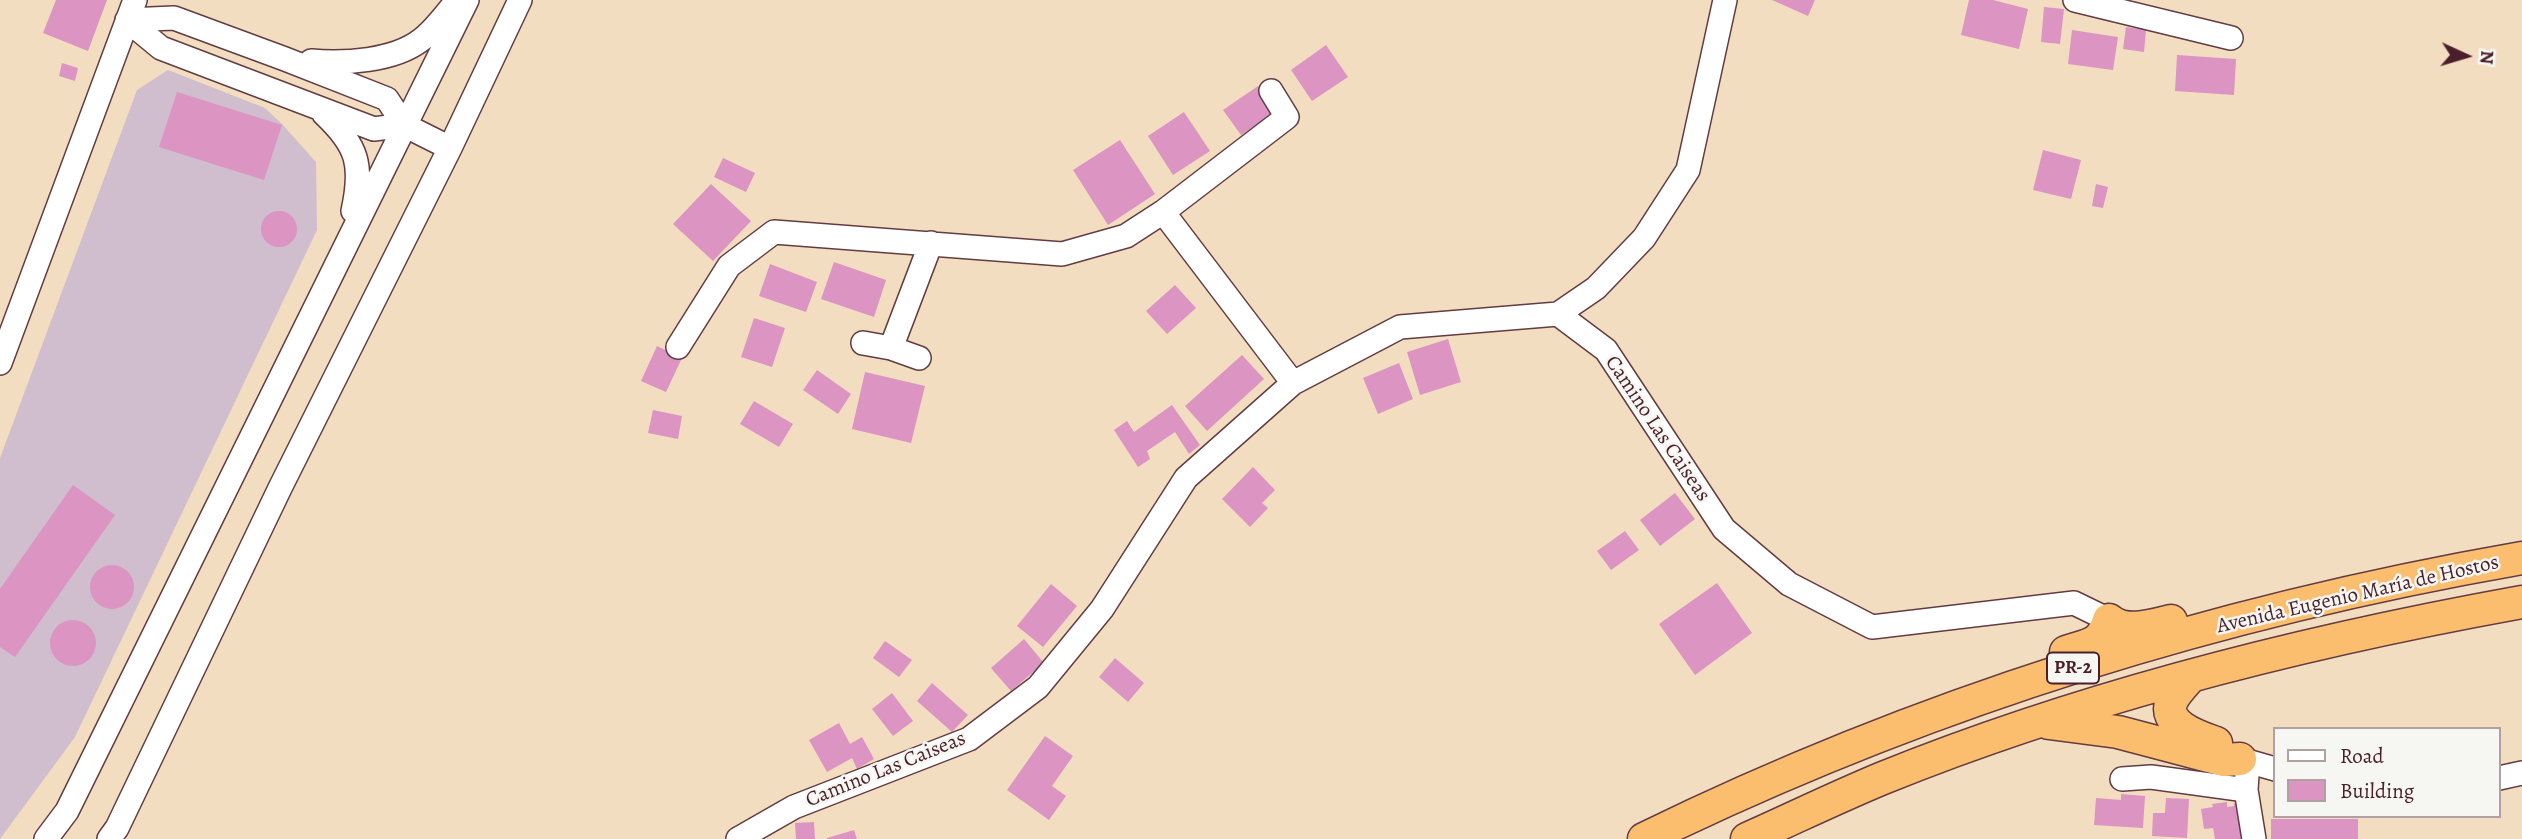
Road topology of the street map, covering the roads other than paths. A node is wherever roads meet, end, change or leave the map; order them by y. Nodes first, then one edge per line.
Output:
1 (458, 0) edge
2 (467, 0) edge
3 (520, 0) edge
4 (1725, 0) edge
5 (2075, 0) edge
6 (131, 10) edge
7 (2231, 38) dead end
8 (285, 59) junction
9 (1271, 91) dead end
10 (314, 104) junction
11 (404, 125) junction
12 (450, 148) junction
13 (1163, 212) junction
14 (347, 241) junction
15 (931, 243) junction
16 (1558, 314) junction
17 (863, 343) dead end
18 (678, 347) dead end
19 (891, 348) junction
20 (919, 358) dead end
21 (0, 363) edge
22 (1293, 383) junction
23 (2522, 558) edge
24 (2522, 602) edge
25 (2290, 605) junction
26 (2109, 620) junction
27 (2190, 677) junction
28 (1977, 700) junction
29 (2040, 722) junction
30 (2244, 760) junction
31 (2274, 769) edge
32 (2522, 774) edge
33 (2501, 778) edge
34 (2122, 779) dead end
35 (2246, 790) junction
36 (46, 839) edge
37 (109, 839) edge
38 (738, 839) edge
39 (1644, 839) edge
40 (1747, 839) edge
41 (2254, 839) edge

1 - 8 street
2 - 11 street
3 - 12 street
4 - 16 street
5 - 7 street
6 - 8 street
6 - 10 street
6 - 21 street
8 - 11 street
9 - 13 street
10 - 11 street
10 - 14 street
11 - 12 street
11 - 14 street
12 - 37 street
13 - 15 street
13 - 22 street
14 - 36 street
15 - 18 street
15 - 19 street
16 - 22 street, Camino Las Caiseas
16 - 26 street, Camino Las Caiseas
17 - 19 street
19 - 20 street
22 - 38 street, Camino Las Caiseas
23 - 25 highway, Avenida Eugenio María de Hostos / PR-2
24 - 27 highway, Avenida Eugenio María de Hostos / PR-2
25 - 26 highway
25 - 28 highway, Avenida Eugenio María de Hostos / PR-2
26 - 28 highway
27 - 29 highway, Avenida Eugenio María de Hostos / PR-2
27 - 30 highway
28 - 39 highway, Avenida Eugenio María de Hostos / PR-2
29 - 30 highway
29 - 40 highway, Avenida Eugenio María de Hostos / PR-2
30 - 31 street
30 - 35 street
32 - 33 street
34 - 35 street
35 - 41 street

